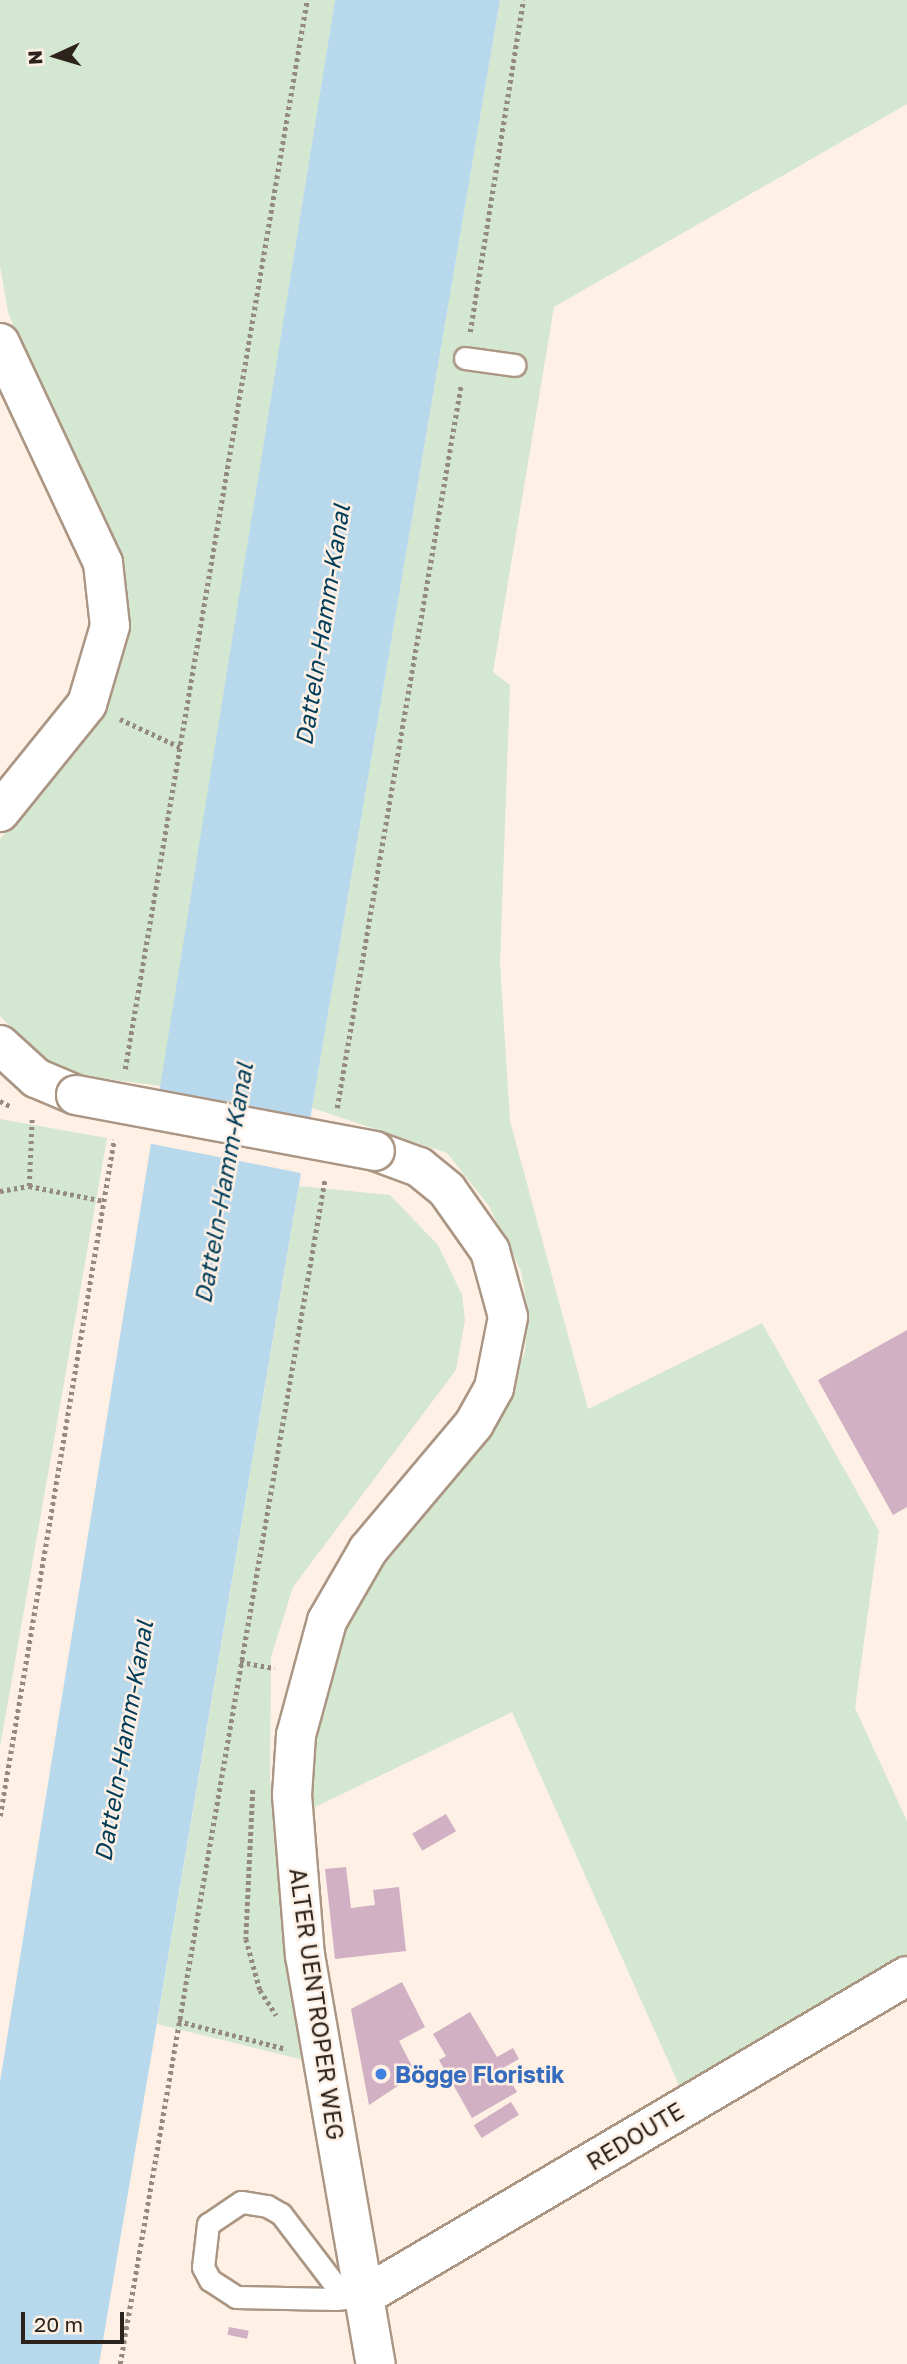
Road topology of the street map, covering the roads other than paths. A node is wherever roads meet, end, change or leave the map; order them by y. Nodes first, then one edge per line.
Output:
1 (0, 343) edge
2 (466, 358) road end
3 (515, 365) dead end
4 (0, 812) edge
5 (0, 1045) edge
6 (907, 1976) edge
7 (354, 2297) junction
8 (376, 2364) edge

1 - 4 street
2 - 3 lane
5 - 7 street, ALTER UENTROPER WEG, bridge
6 - 7 street, REDOUTE
7 - 7 lane
7 - 8 street, ALTER UENTROPER WEG

